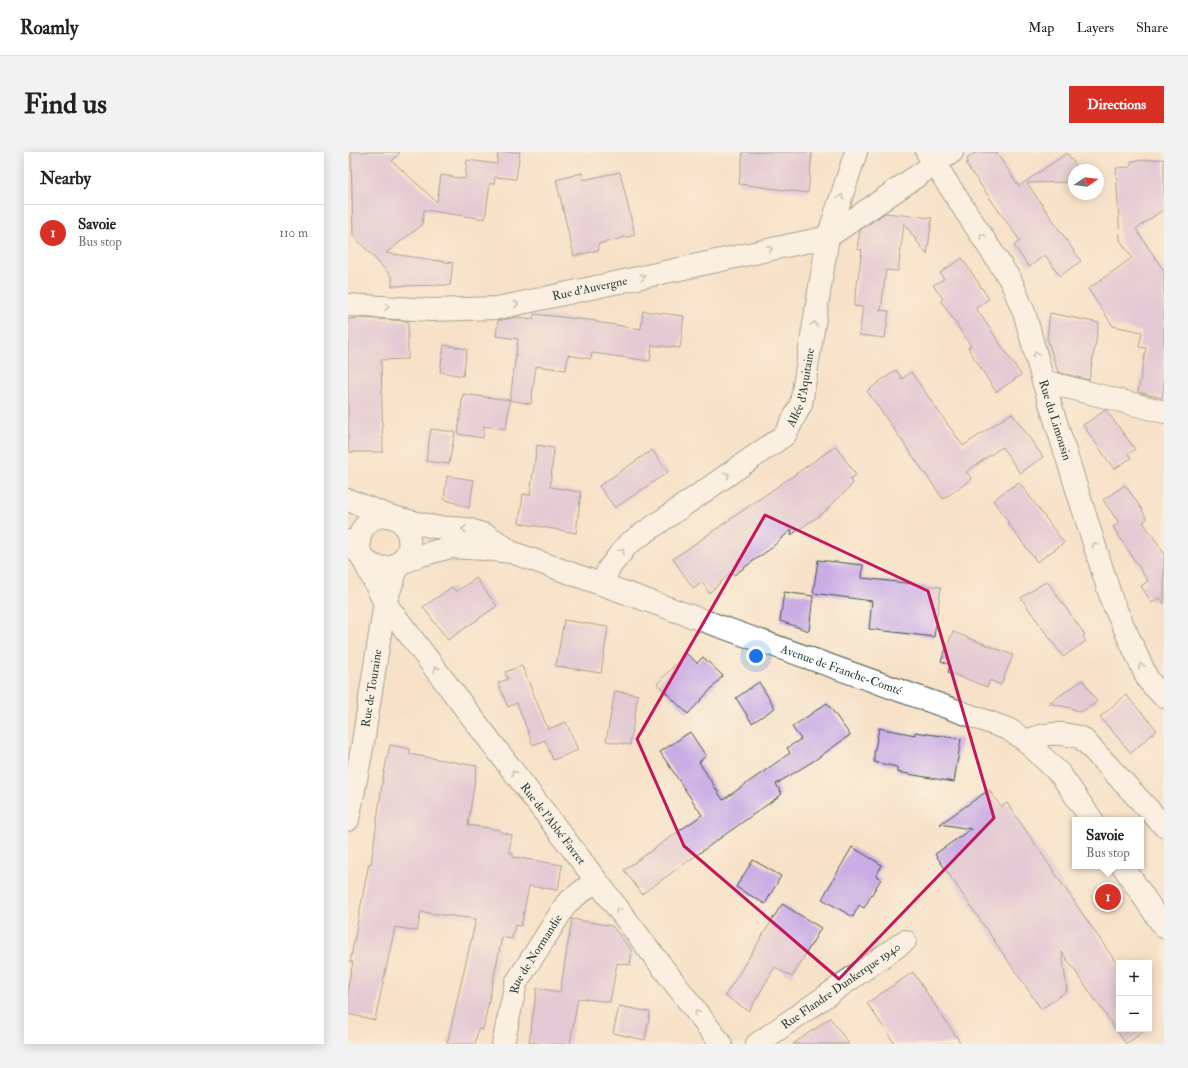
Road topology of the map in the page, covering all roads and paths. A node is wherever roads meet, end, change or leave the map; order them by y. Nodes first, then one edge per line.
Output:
1 (856, 152) edge
2 (938, 156) edge
3 (828, 236) junction
4 (348, 305) edge
5 (1044, 381) junction
6 (1164, 412) edge
7 (348, 500) edge
8 (392, 517) junction
9 (354, 548) edge
10 (511, 552) junction
11 (399, 563) junction
12 (602, 584) junction
13 (385, 603) junction
14 (1164, 697) edge
15 (1026, 741) junction
16 (355, 753) edge
17 (1090, 817) edge
18 (348, 820) edge
19 (1164, 826) edge
20 (1125, 869) edge
21 (596, 880) junction
22 (1164, 927) edge
23 (905, 942) dead end
24 (503, 1044) edge
25 (721, 1044) edge
26 (757, 1044) edge

3 -> 1 street, Allée d'Aquitaine
2 - 3 street
5 -> 2 street, Rue du Limousin
4 -> 3 street, Rue d'Auvergne
12 -> 3 street, Allée d'Aquitaine
5 - 6 street
14 -> 5 street, Rue du Limousin
7 - 8 street, Avenue de Franche-Comté
8 - 9 street, Avenue de Franche-Comté
10 -> 8 street, Avenue de Franche-Comté
8 - 11 street, Avenue de Franche-Comté
9 - 11 street, Avenue de Franche-Comté
9 - 13 street
10 - 11 street, Avenue de Franche-Comté
10 - 12 street, Avenue de Franche-Comté
11 - 13 street, Rue de Touraine
12 - 15 street, Avenue de Franche-Comté
13 - 16 street, Rue de Touraine
21 -> 13 street, Rue de l'Abbé Favret
15 - 17 street, Avenue de Franche-Comté
15 - 19 street
16 - 18 street, Rue de Touraine
20 - 22 street
21 - 24 street, Rue de Normandie
25 -> 21 street, Rue de l'Abbé Favret
23 - 26 street, Rue Flandre Dunkerque 1940

